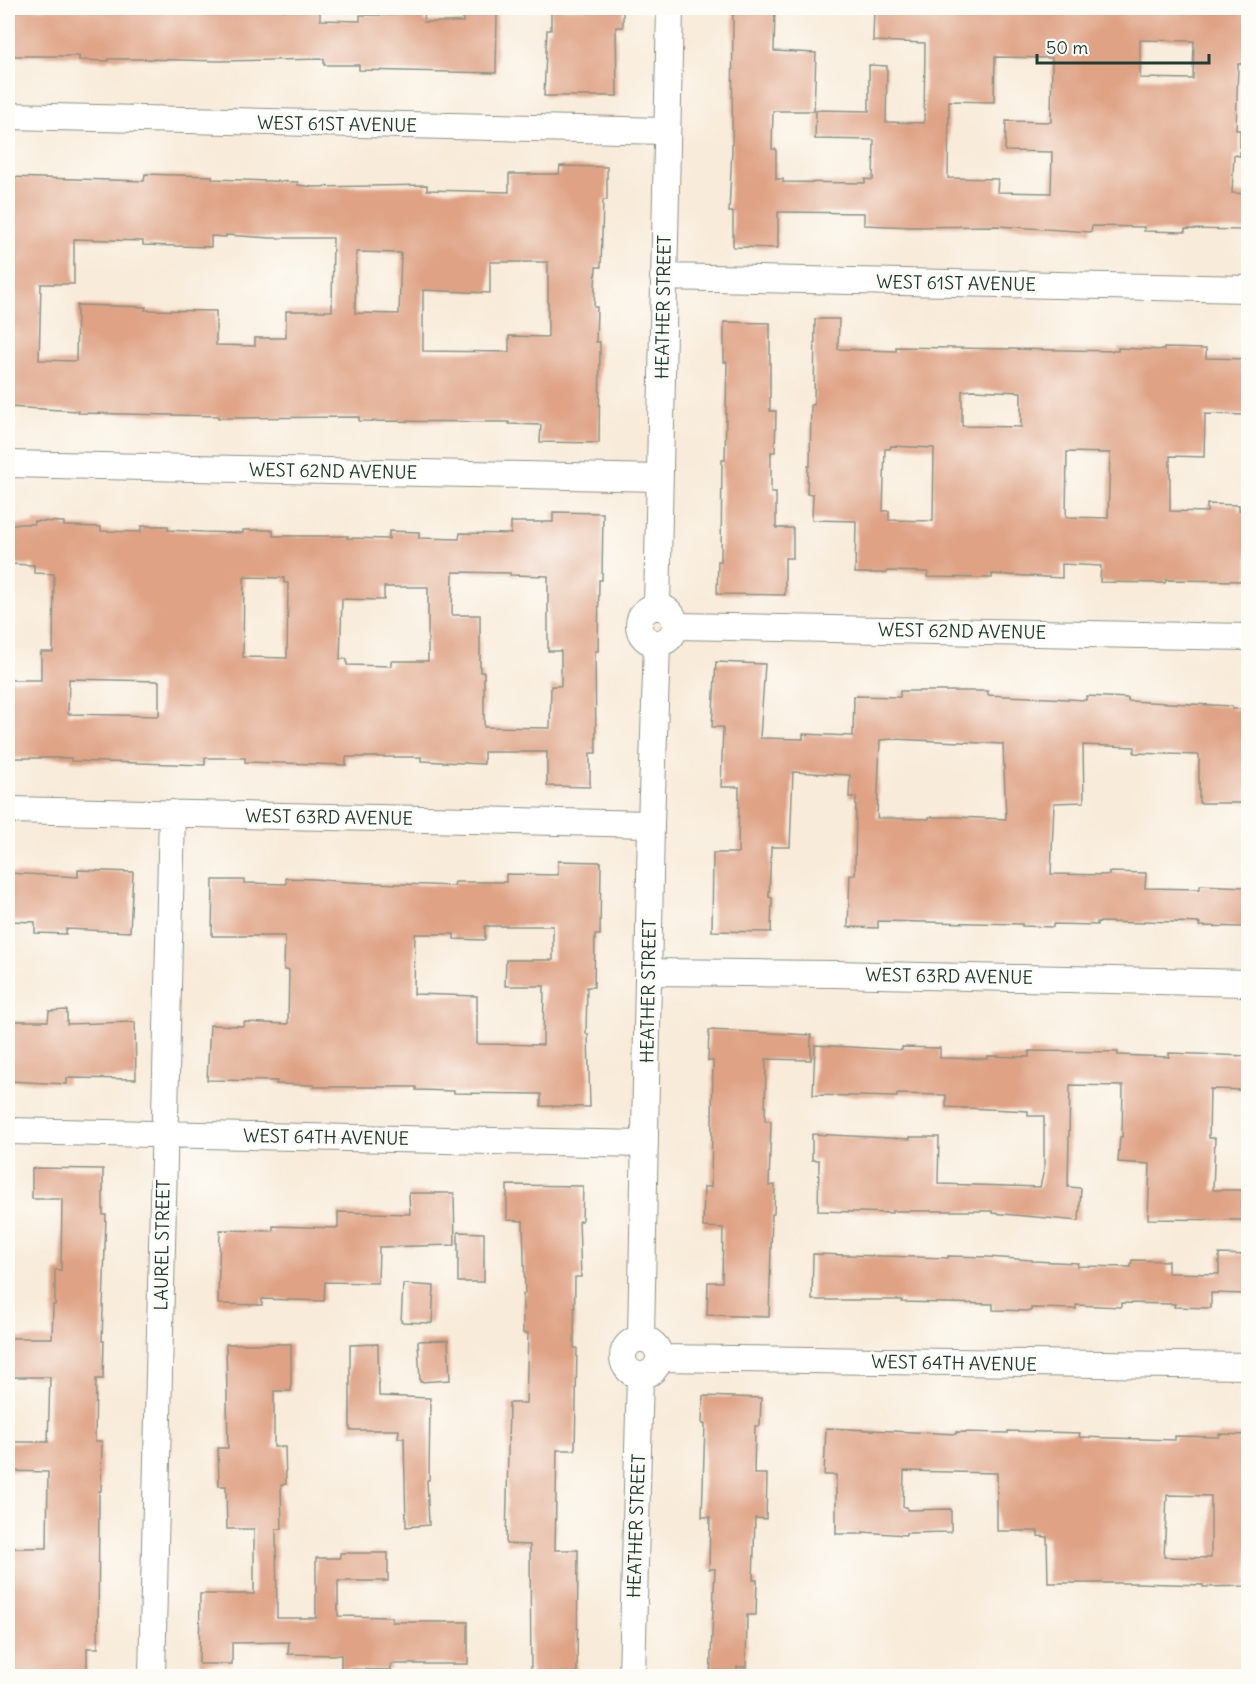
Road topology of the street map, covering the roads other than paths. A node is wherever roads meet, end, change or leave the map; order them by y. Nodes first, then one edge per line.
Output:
1 (670, 8) edge
2 (8, 116) edge
3 (666, 131) junction
4 (663, 277) junction
5 (1248, 289) edge
6 (8, 464) edge
7 (659, 478) junction
8 (657, 606) junction
9 (676, 626) junction
10 (1248, 637) edge
11 (657, 644) junction
12 (8, 810) edge
13 (172, 813) junction
14 (651, 824) junction
15 (649, 972) junction
16 (1248, 983) edge
17 (8, 1131) edge
18 (165, 1135) junction
19 (645, 1144) junction
20 (641, 1338) junction
21 (659, 1358) junction
22 (1248, 1366) edge
23 (640, 1375) junction
24 (152, 1677) edge
25 (632, 1677) edge

1 - 3 street, HEATHER STREET
2 - 3 street, WEST 61ST AVENUE
3 - 4 street, HEATHER STREET
4 - 5 street, WEST 61ST AVENUE
4 - 7 street, HEATHER STREET
6 - 7 street, WEST 62ND AVENUE
7 - 8 street, HEATHER STREET
8 - 9 street
8 - 11 street
9 - 10 street, WEST 62ND AVENUE
9 - 11 street
11 - 14 street, HEATHER STREET
12 - 13 street, WEST 63RD AVENUE
13 - 14 street, WEST 63RD AVENUE
13 - 18 street, LAUREL STREET
14 - 15 street, HEATHER STREET
15 - 16 street, WEST 63RD AVENUE
15 - 19 street, HEATHER STREET
17 - 18 street, WEST 64TH AVENUE
18 - 19 street, WEST 64TH AVENUE
18 - 24 street, LAUREL STREET
19 - 20 street, HEATHER STREET
20 - 21 street
20 - 23 street
21 - 22 street, WEST 64TH AVENUE
21 - 23 street
23 - 25 street, HEATHER STREET

